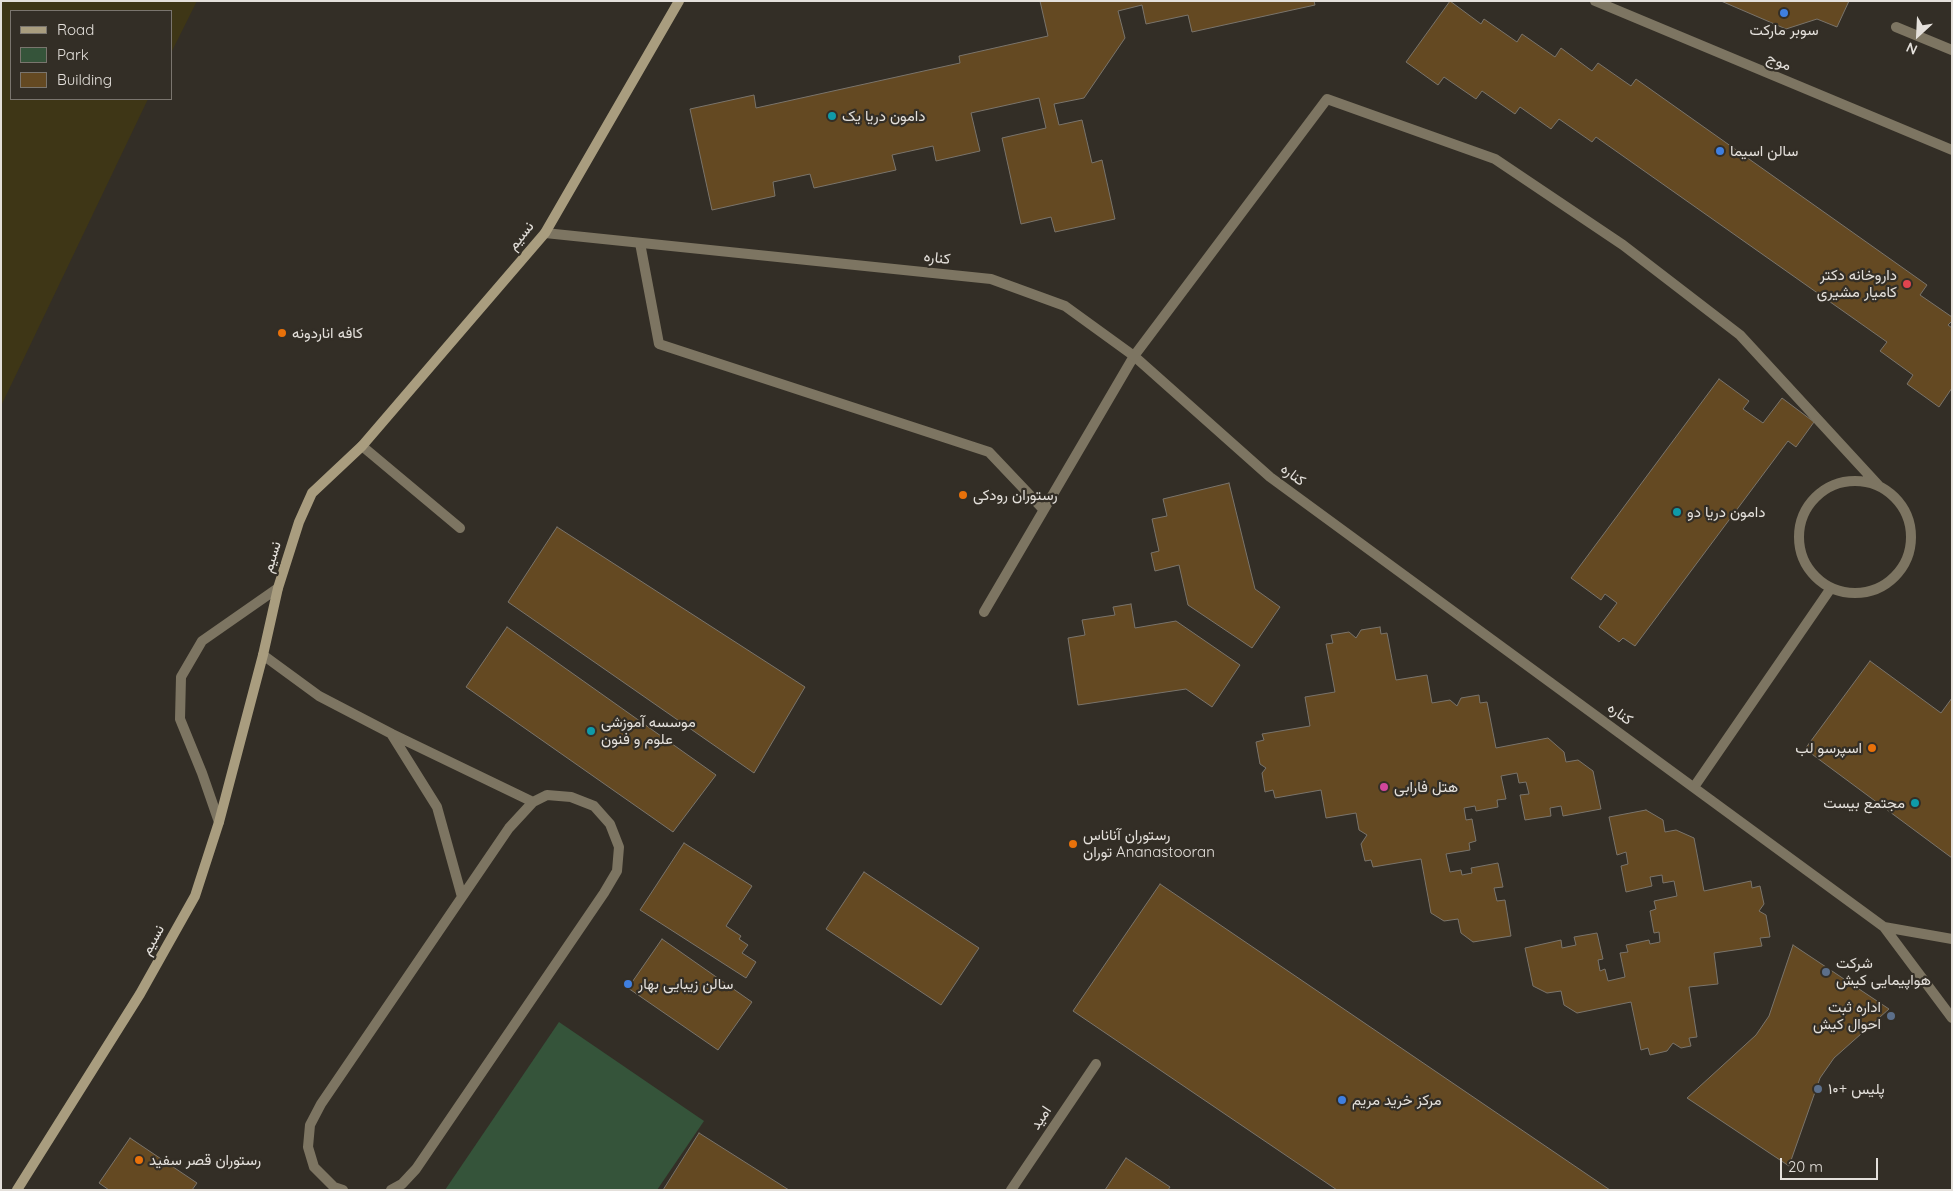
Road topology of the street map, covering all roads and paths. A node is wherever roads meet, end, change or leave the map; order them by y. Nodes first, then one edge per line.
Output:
1 (679, 1) edge
2 (1595, 1) edge
3 (1896, 27) dead end
4 (1952, 50) edge
5 (1952, 150) edge
6 (545, 232) junction
7 (640, 243) junction
8 (1134, 356) junction
9 (362, 446) junction
10 (1879, 486) junction
11 (1043, 509) junction
12 (460, 528) dead end
13 (278, 588) junction
14 (1832, 588) junction
15 (984, 612) dead end
16 (264, 655) junction
17 (392, 734) junction
18 (1694, 786) junction
19 (533, 802) junction
20 (219, 822) junction
21 (462, 897) junction
22 (1884, 927) junction
23 (1952, 939) edge
24 (1952, 1018) edge
25 (1096, 1064) dead end
26 (337, 1189) edge
27 (16, 1190) edge
28 (391, 1190) edge
29 (1011, 1190) edge

1 - 6 street, نسیم
2 - 5 street, موج
3 - 4 street
6 - 7 street, کناره
6 - 9 street, نسیم
7 - 8 street, کناره
7 - 11 street
8 - 10 street
8 - 11 street
8 - 18 street, کناره
9 - 12 street
9 - 13 street, نسیم
10 - 14 street
10 - 14 street
11 - 15 street
13 - 16 street, نسیم
13 - 20 street
14 - 18 street
16 - 17 street
16 - 20 street, نسیم
17 - 19 street
17 - 21 street
18 - 22 street, کناره
19 - 21 street
19 - 28 street
20 - 27 street, نسیم
21 - 26 street
22 - 23 street, کناره
22 - 24 street
25 - 29 street, امید

